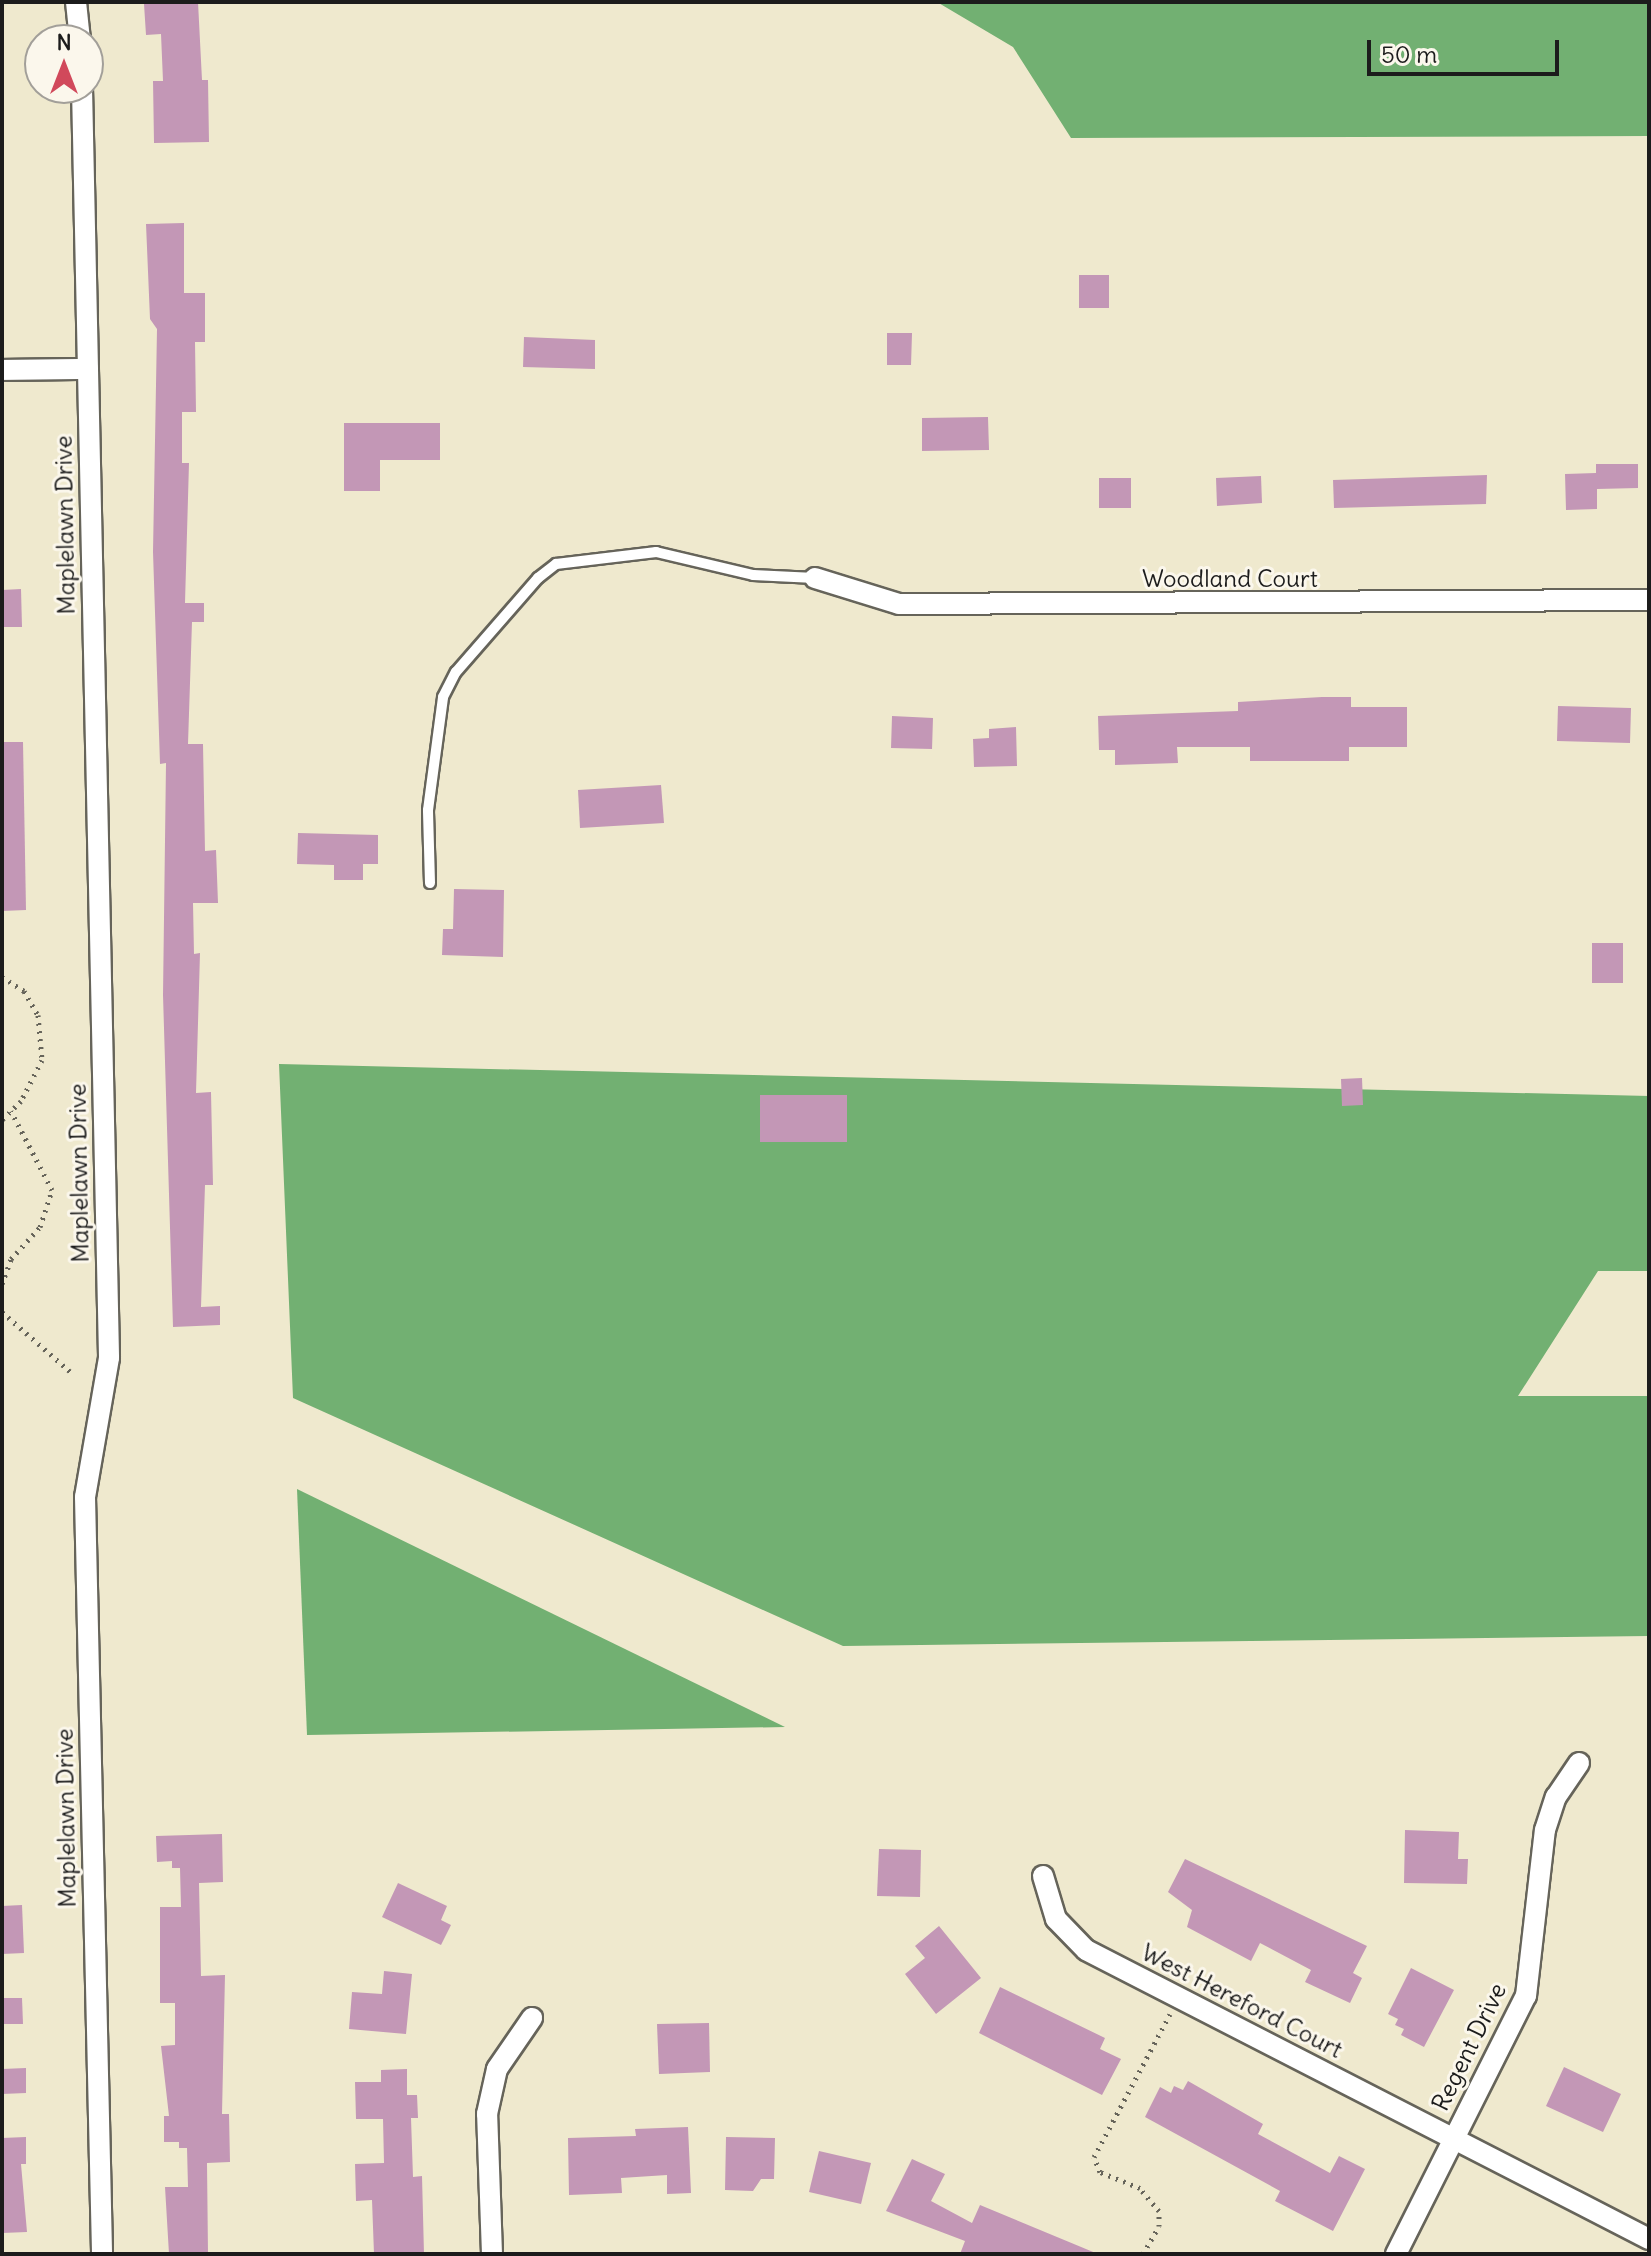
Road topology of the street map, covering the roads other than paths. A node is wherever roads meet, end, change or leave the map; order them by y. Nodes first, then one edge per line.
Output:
1 (76, 2) edge
2 (78, 24) edge
3 (82, 104) edge
4 (88, 369) junction
5 (2, 370) edge
6 (815, 578) joint
7 (1649, 600) edge
8 (430, 883) dead end
9 (1579, 1763) dead end
10 (1043, 1876) dead end
11 (532, 2018) dead end
12 (1453, 2140) junction
13 (1649, 2239) edge
14 (102, 2254) edge
15 (492, 2254) edge
16 (1396, 2254) edge

1 - 2 street
3 - 4 street, Maplelawn Drive
4 - 5 street
4 - 14 street, Maplelawn Drive
6 - 7 street, Woodland Court
6 - 8 lane
9 - 12 street, Regent Drive
10 - 12 street, West Hereford Court
11 - 15 street
12 - 13 street, West Hereford Court
12 - 16 street, Regent Drive

